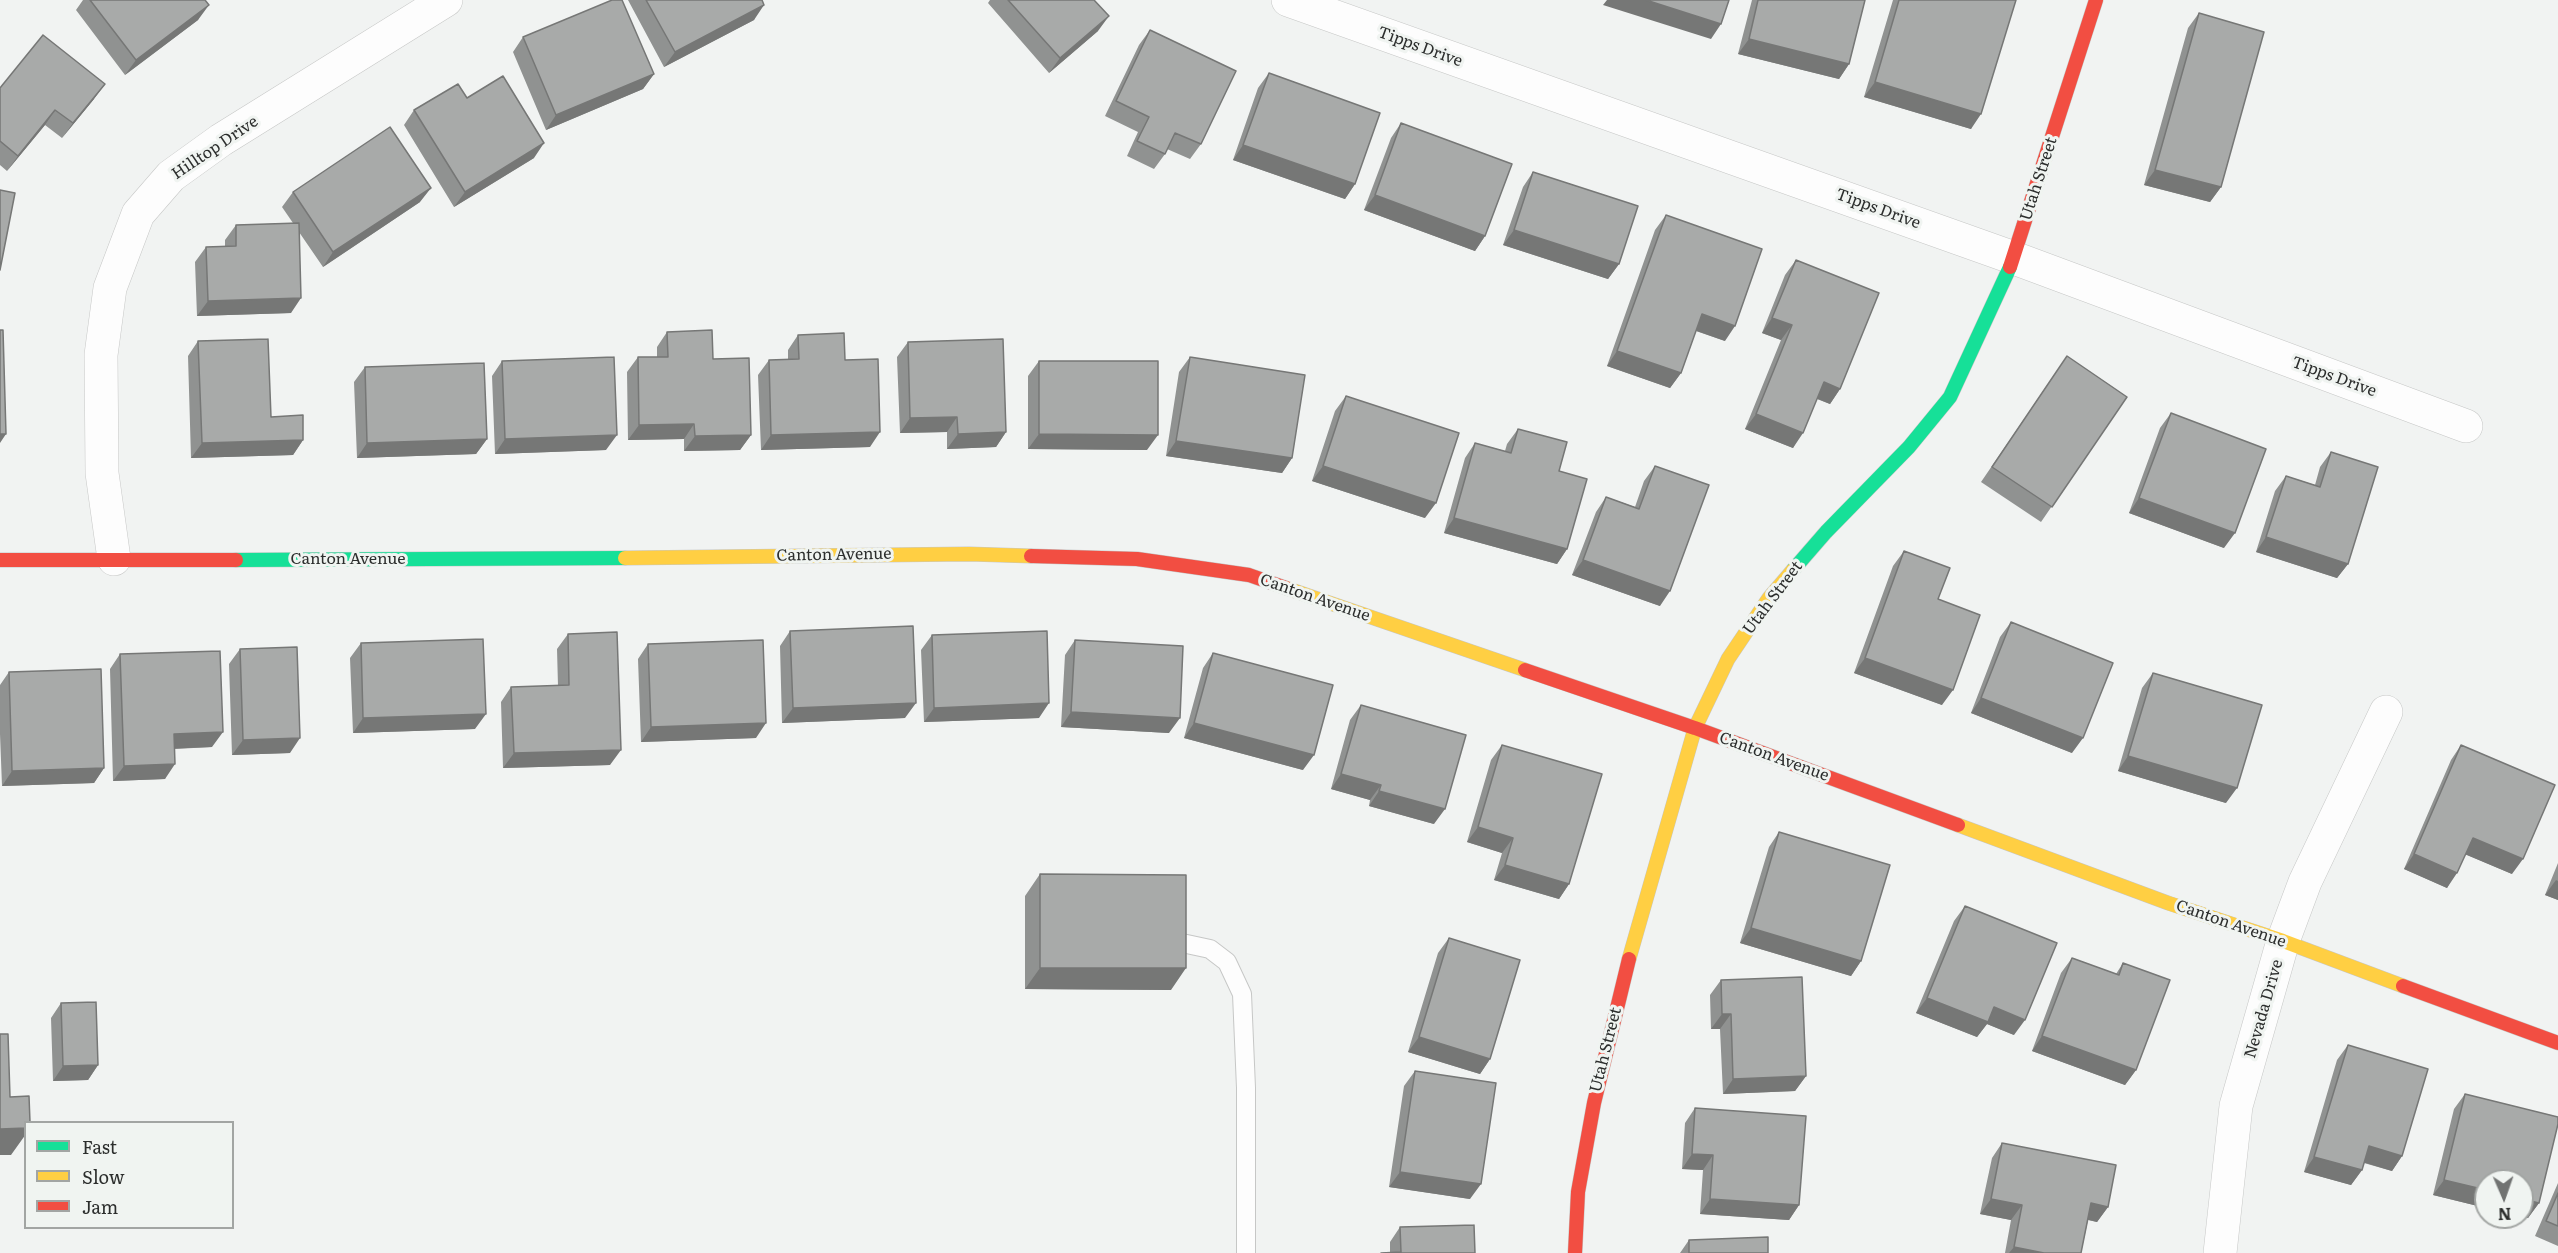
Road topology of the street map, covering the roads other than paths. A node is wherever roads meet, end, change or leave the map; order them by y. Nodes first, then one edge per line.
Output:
1 (446, 0) edge
2 (1288, 0) edge
3 (2096, 0) edge
4 (2014, 258) junction
5 (2466, 426) dead end
6 (0, 560) edge
7 (114, 560) junction
8 (2386, 712) dead end
9 (1695, 728) junction
10 (2283, 941) junction
11 (1182, 943) edge
12 (2558, 1043) edge
13 (1246, 1253) edge
14 (1575, 1253) edge
15 (2220, 1253) edge

1 - 7 street, Hilltop Drive
2 - 4 street, Tipps Drive
3 - 4 street, Utah Street
4 - 5 street, Tipps Drive
4 - 9 street, Utah Street
6 - 7 street, Canton Avenue
7 - 9 street, Canton Avenue
8 - 10 street, Nevada Drive
9 - 10 street, Canton Avenue
9 - 14 street, Utah Street
10 - 12 street, Canton Avenue
10 - 15 street, Nevada Drive
11 - 13 lane

